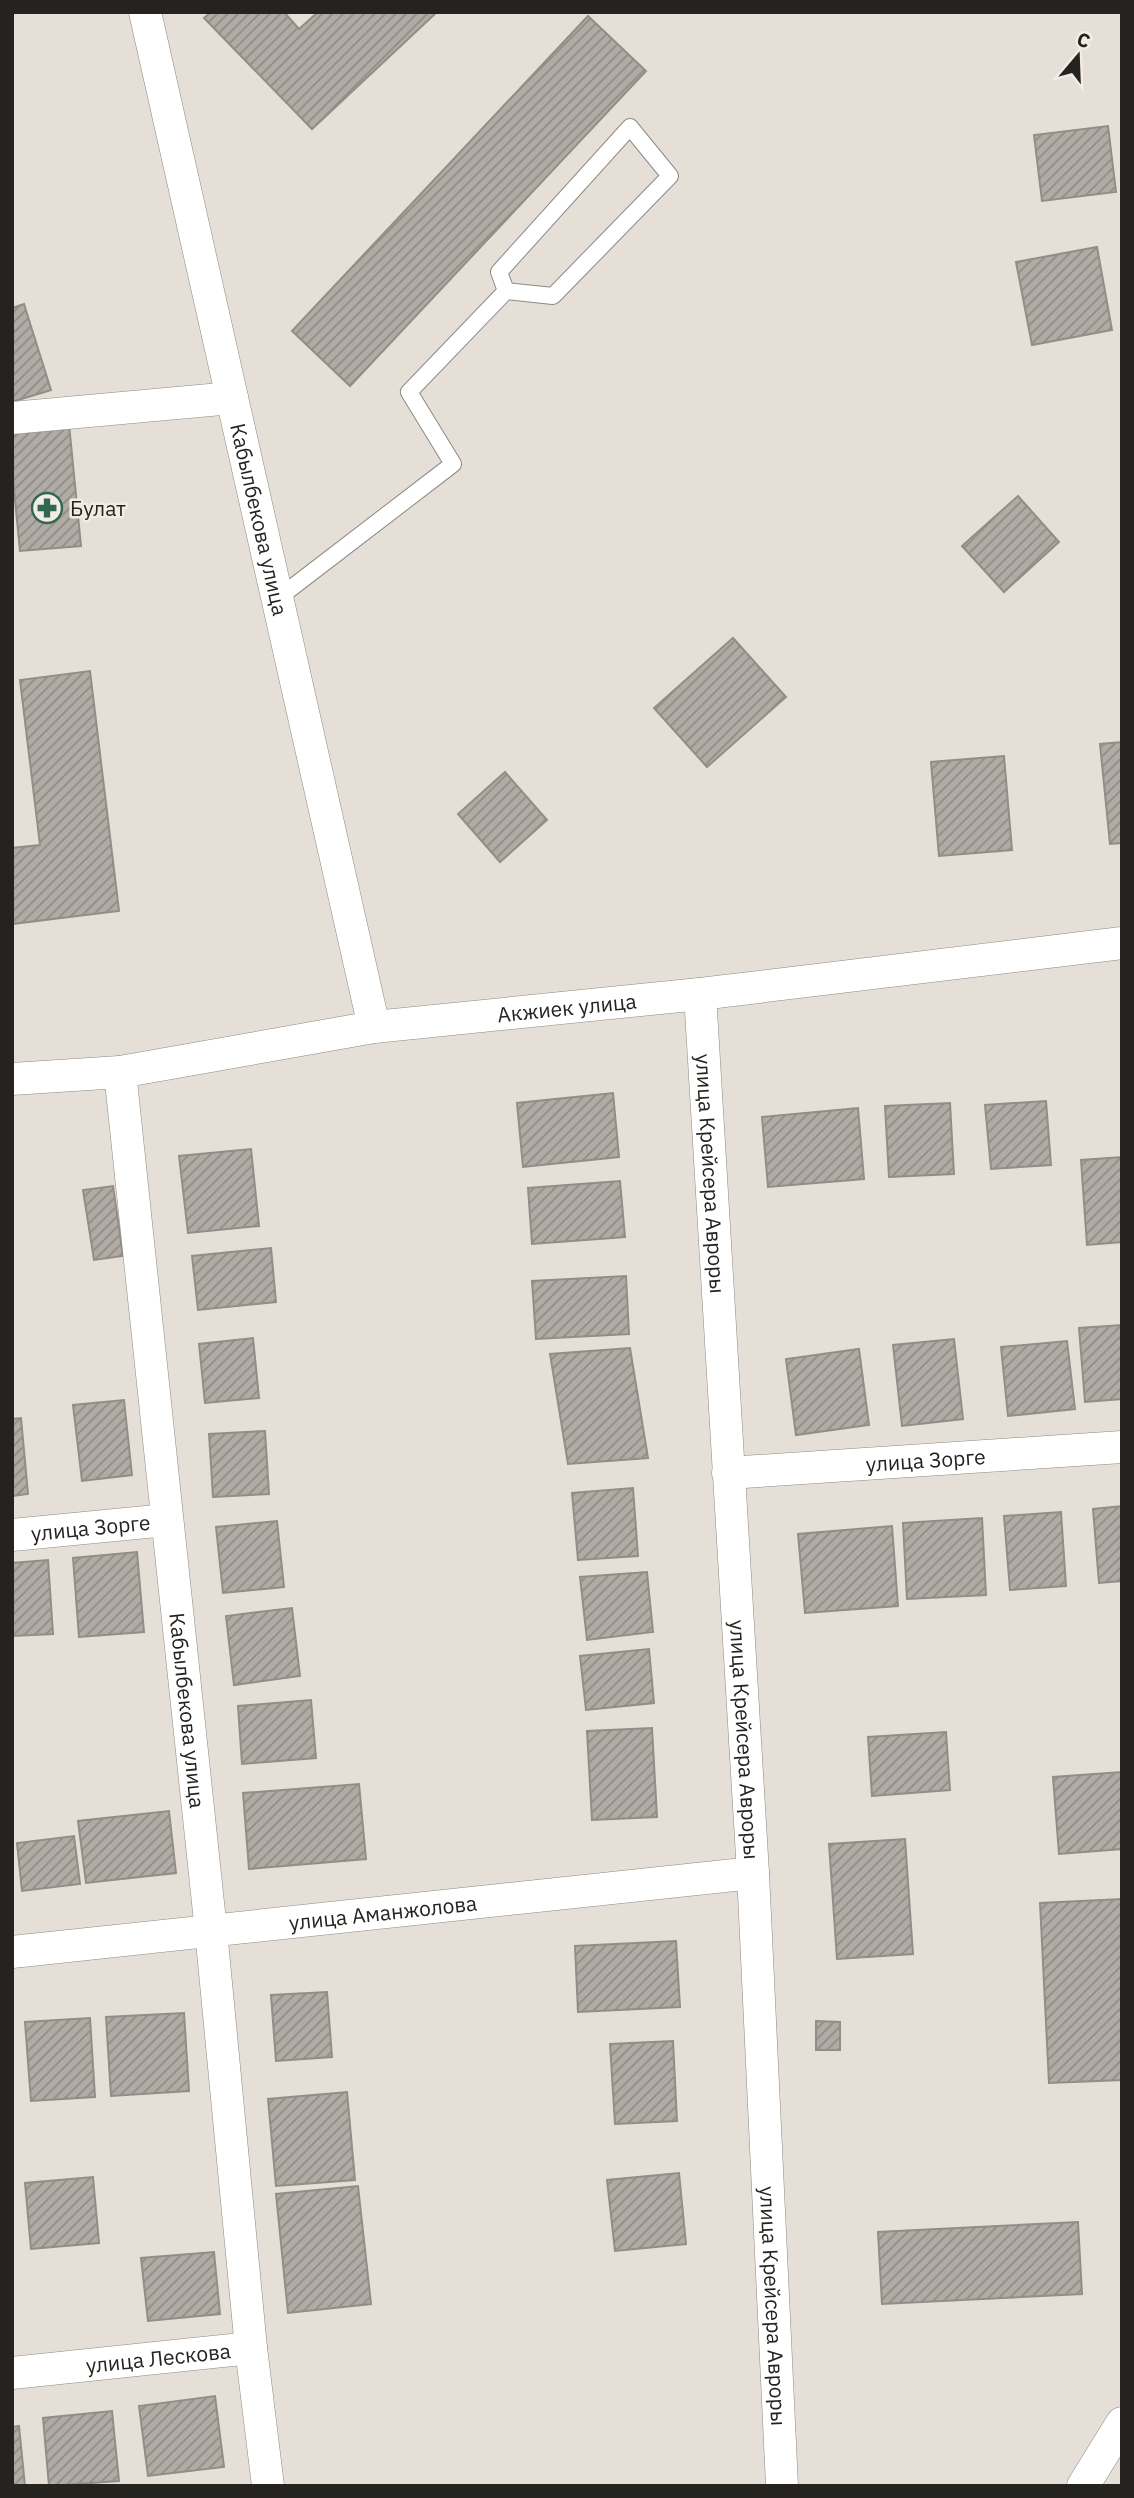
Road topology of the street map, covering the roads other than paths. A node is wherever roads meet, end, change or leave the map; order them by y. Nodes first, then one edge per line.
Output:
1 (145, 12) edge
2 (506, 291) junction
3 (232, 398) junction
4 (12, 418) edge
5 (277, 599) junction
6 (1122, 943) edge
7 (700, 994) junction
8 (374, 1027) junction
9 (120, 1072) junction
10 (12, 1079) edge
11 (1122, 1447) edge
12 (728, 1473) junction
13 (167, 1520) junction
14 (12, 1535) edge
15 (753, 1873) junction
16 (211, 1931) junction
17 (12, 1952) edge
18 (251, 2348) junction
19 (12, 2373) edge
20 (1122, 2423) edge
21 (268, 2486) edge
22 (782, 2486) edge
23 (1083, 2486) edge

1 - 3 street, Кабылбекова улица
2 - 2 lane
2 - 5 lane
3 - 4 street
3 - 5 street, Кабылбекова улица
5 - 8 street, Кабылбекова улица
6 - 7 street, Акжиек улица
7 - 8 street, Акжиек улица
7 - 12 street, улица Крейсера Авроры
8 - 9 street, Акжиек улица
9 - 10 street, Акжиек улица
9 - 13 street, Кабылбекова улица
11 - 12 street, улица Зорге
12 - 15 street, улица Крейсера Авроры
13 - 14 street, улица Зорге
13 - 16 street, Кабылбекова улица
15 - 16 street, улица Аманжолова
15 - 22 street, улица Крейсера Авроры
16 - 17 street, улица Аманжолова
16 - 18 street, Кабылбекова улица
18 - 19 street, улица Лескова
18 - 21 street, улица Лескова
20 - 23 street

